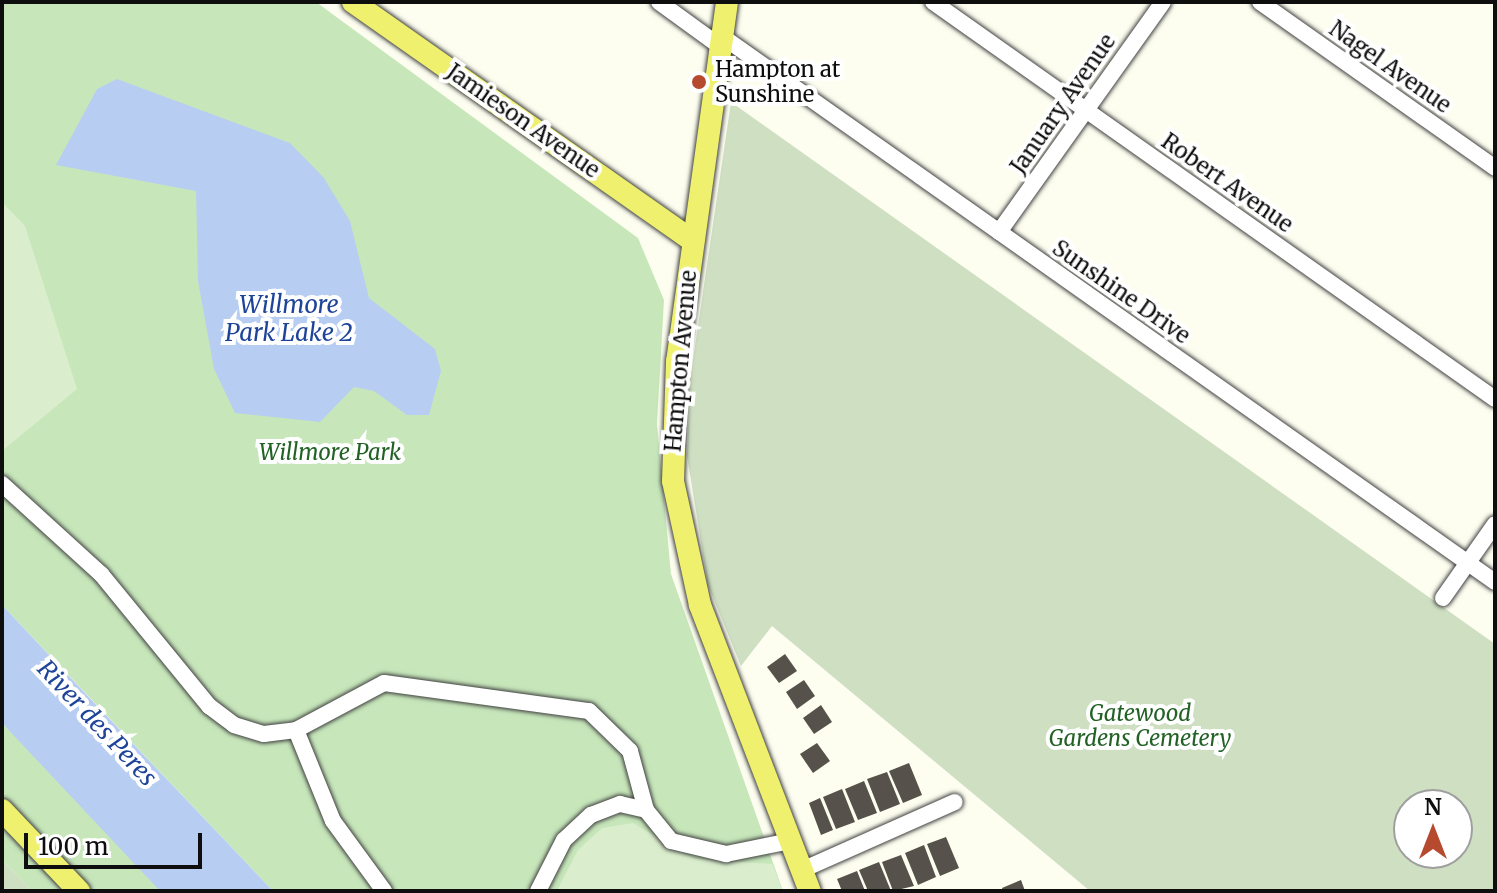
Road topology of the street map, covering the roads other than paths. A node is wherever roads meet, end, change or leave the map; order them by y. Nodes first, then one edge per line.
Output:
1 (353, 2) edge
2 (659, 2) edge
3 (727, 2) edge
4 (933, 2) edge
5 (1163, 2) edge
6 (1260, 2) edge
7 (722, 42) junction
8 (1086, 110) junction
9 (1495, 168) edge
10 (999, 232) junction
11 (693, 241) junction
12 (1495, 399) edge
13 (2, 484) edge
14 (1495, 524) edge
15 (1468, 563) junction
16 (1495, 582) edge
17 (1443, 598) dead end
18 (296, 730) junction
19 (955, 802) dead end
20 (2, 810) edge
21 (646, 810) junction
22 (790, 841) junction
23 (806, 881) edge
24 (79, 891) edge
25 (384, 891) edge
26 (538, 891) edge

1 - 11 main road, Jamieson Avenue
2 - 7 street, Sunshine Drive
3 - 7 main road, Hampton Avenue
4 - 8 street, Robert Avenue
5 - 8 street, January Avenue
6 - 9 street, Nagel Avenue
7 - 10 street, Sunshine Drive
7 - 11 main road, Hampton Avenue
8 - 10 street, January Avenue
8 - 12 street, Robert Avenue
10 - 15 street, Sunshine Drive
11 - 22 main road, Hampton Avenue
13 - 18 street
14 - 15 street
15 - 16 street, Sunshine Drive
15 - 17 street
18 - 21 street
18 - 25 street
19 - 23 street
20 - 24 main road
21 - 22 street
21 - 26 street
22 - 23 main road, Hampton Avenue

